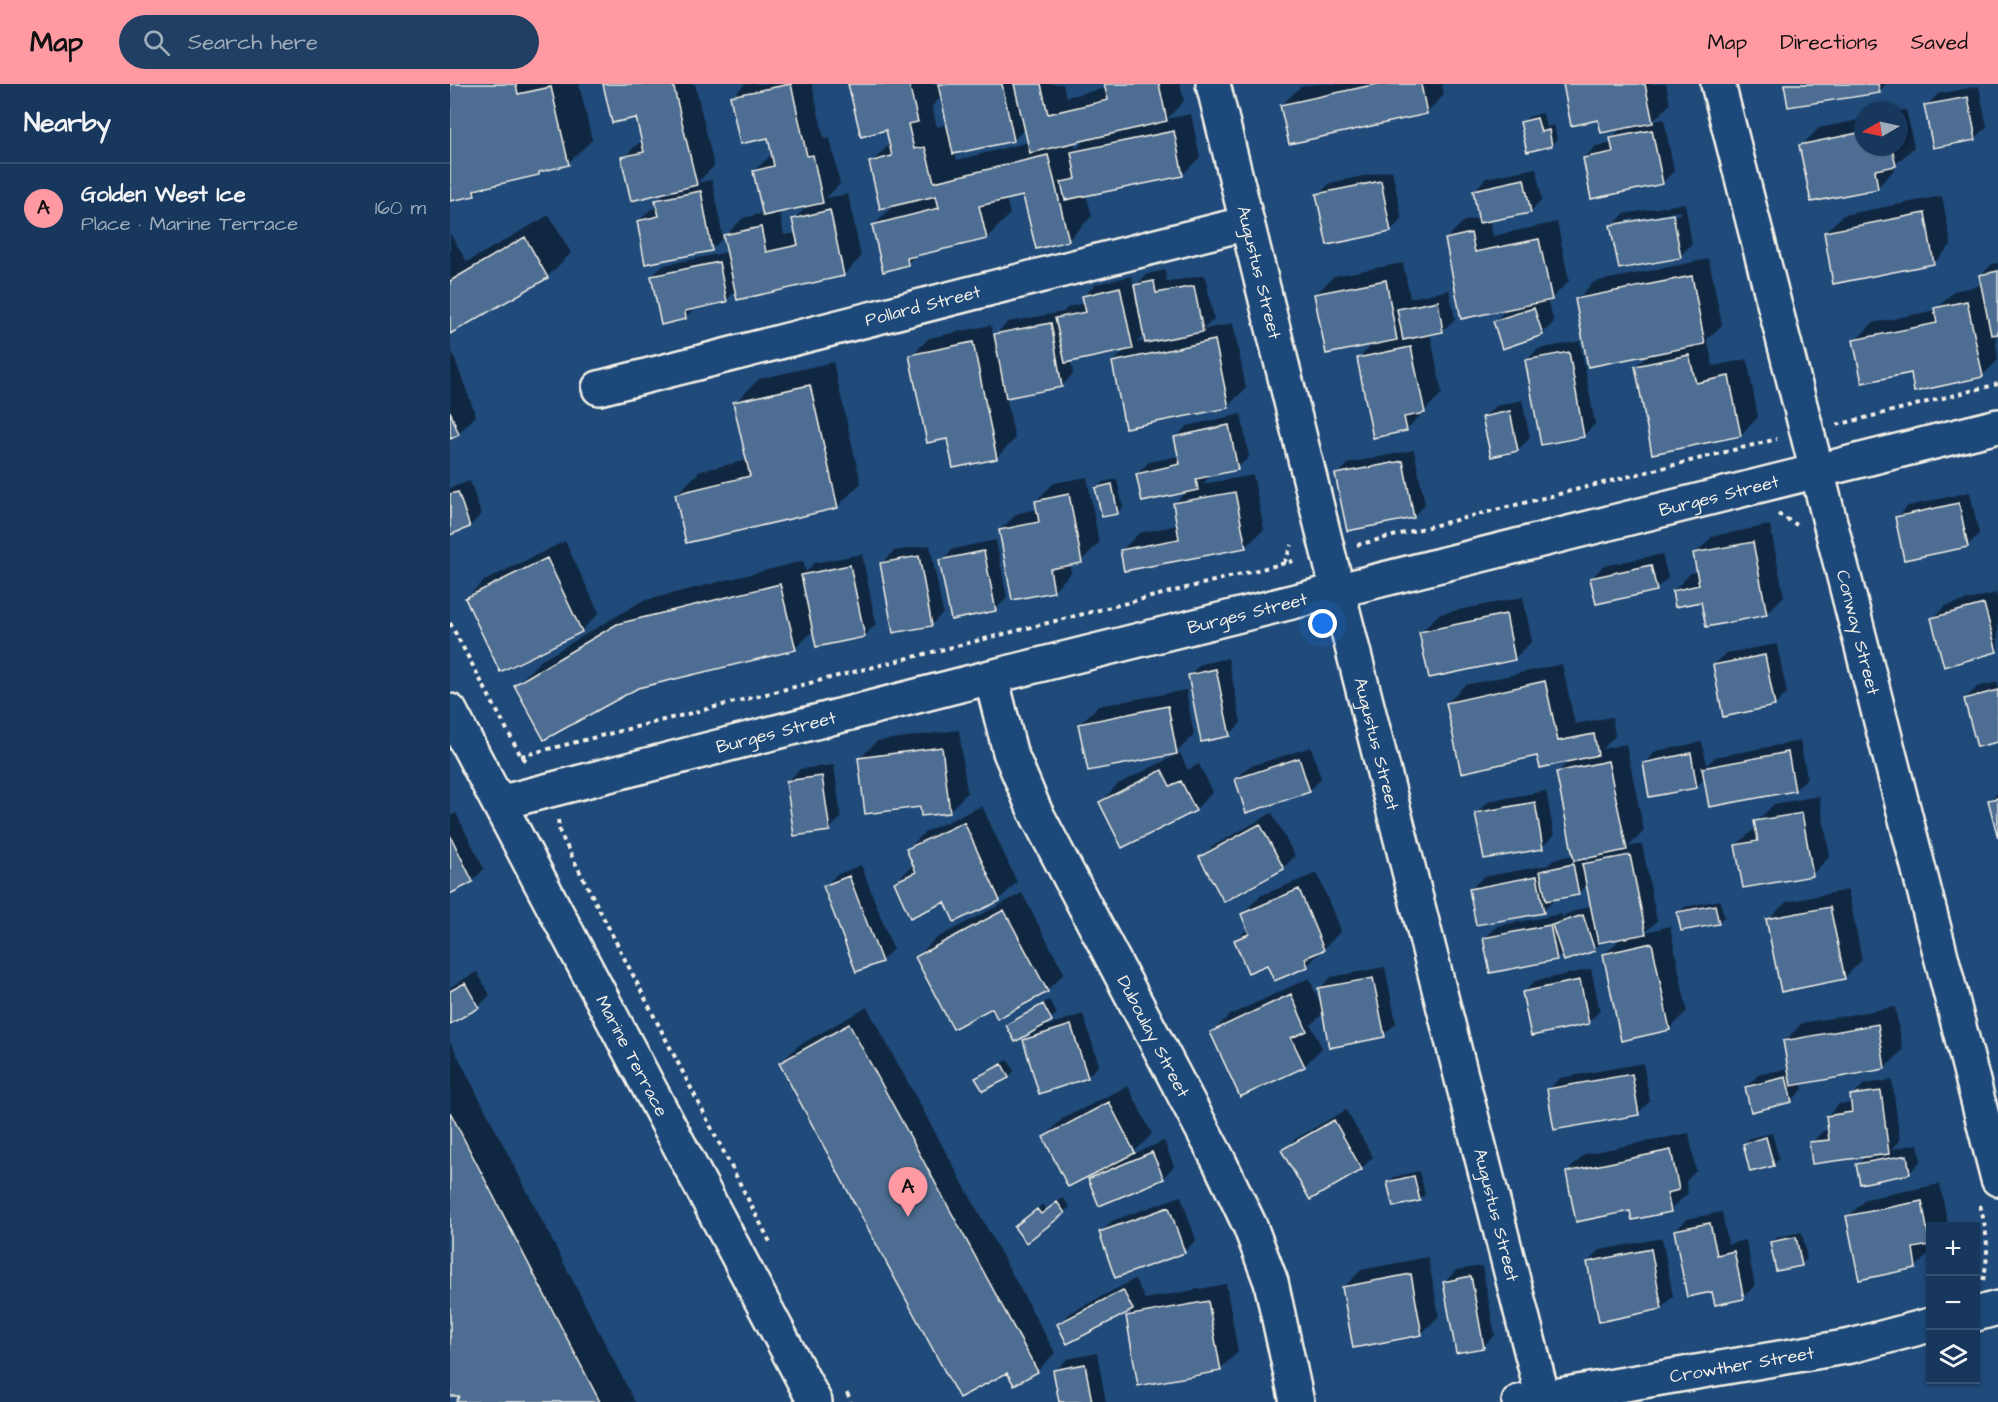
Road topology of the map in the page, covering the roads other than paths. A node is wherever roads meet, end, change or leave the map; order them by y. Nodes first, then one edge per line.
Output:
1 (1212, 84) edge
2 (1718, 84) edge
3 (1247, 223) junction
4 (599, 388) dead end
5 (1998, 426) edge
6 (1816, 471) junction
7 (1337, 590) junction
8 (991, 677) junction
9 (450, 711) edge
10 (499, 803) junction
11 (1998, 1179) edge
12 (1998, 1308) edge
13 (1980, 1313) edge
14 (1926, 1326) edge
15 (1535, 1401) edge
16 (814, 1402) edge
17 (1297, 1402) edge

1 - 3 street, Augustus Street
2 - 6 street, Conway Street
3 - 4 street, Pollard Street
3 - 7 street, Augustus Street
5 - 6 street, Burges Street
6 - 7 street, Burges Street
6 - 11 street, Conway Street
7 - 8 street, Burges Street
7 - 15 street, Augustus Street
8 - 10 street, Burges Street
8 - 17 street, Duboulay Street
9 - 10 street, Marine Terrace
10 - 16 street, Marine Terrace
12 - 13 street
14 - 15 street, Crowther Street

